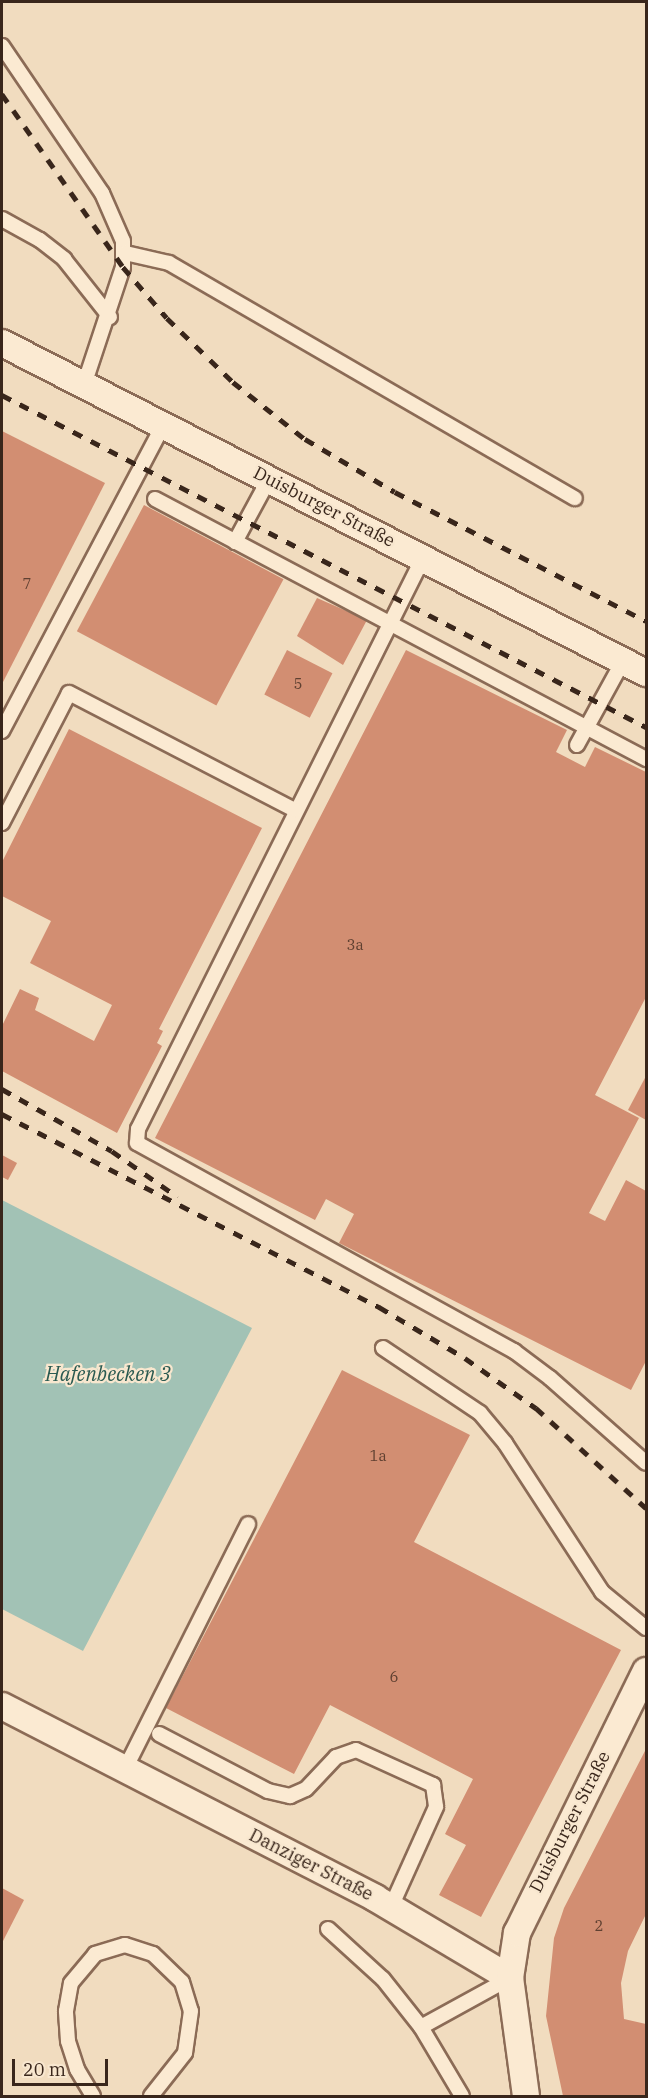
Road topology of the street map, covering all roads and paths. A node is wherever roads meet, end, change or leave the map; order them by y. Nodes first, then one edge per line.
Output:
1 (2, 46) edge
2 (2, 219) edge
3 (125, 253) junction
4 (110, 317) junction
5 (2, 343) edge
6 (84, 385) junction
7 (163, 424) junction
8 (269, 479) junction
9 (575, 498) dead end
10 (155, 499) dead end
11 (235, 542) junction
12 (423, 558) junction
13 (388, 623) junction
14 (622, 661) junction
15 (646, 673) edge
16 (586, 728) junction
17 (2, 731) edge
18 (577, 745) dead end
19 (646, 759) edge
20 (295, 810) junction
21 (2, 823) edge
22 (383, 1348) dead end
23 (646, 1463) edge
24 (248, 1524) dead end
25 (646, 1628) edge
26 (646, 1671) edge
27 (2, 1706) edge
28 (159, 1734) dead end
29 (124, 1769) junction
30 (391, 1907) junction
31 (328, 1929) dead end
32 (510, 1978) junction
33 (421, 2027) junction
34 (93, 2097) edge
35 (151, 2097) edge
36 (462, 2097) edge
37 (526, 2097) edge

1 - 3 lane
2 - 4 lane
3 - 4 lane
3 - 9 lane
4 - 6 lane
5 - 6 street, Duisburger Straße
6 - 7 street, Duisburger Straße
7 - 8 street, Duisburger Straße
7 - 17 lane
8 - 11 lane
8 - 12 street, Duisburger Straße
10 - 11 lane
11 - 13 lane
12 - 13 lane
12 - 14 street, Duisburger Straße
13 - 16 lane
13 - 20 lane
14 - 15 street, Duisburger Straße
14 - 16 lane
16 - 18 lane
16 - 19 lane
20 - 21 lane
20 - 23 lane
22 - 25 lane
24 - 29 lane
26 - 32 street, Duisburger Straße
27 - 29 street, Danziger Straße
28 - 30 lane
29 - 30 street, Danziger Straße
30 - 32 street, Danziger Straße
31 - 33 lane
32 - 33 lane
32 - 37 street
33 - 36 lane
34 - 35 lane

